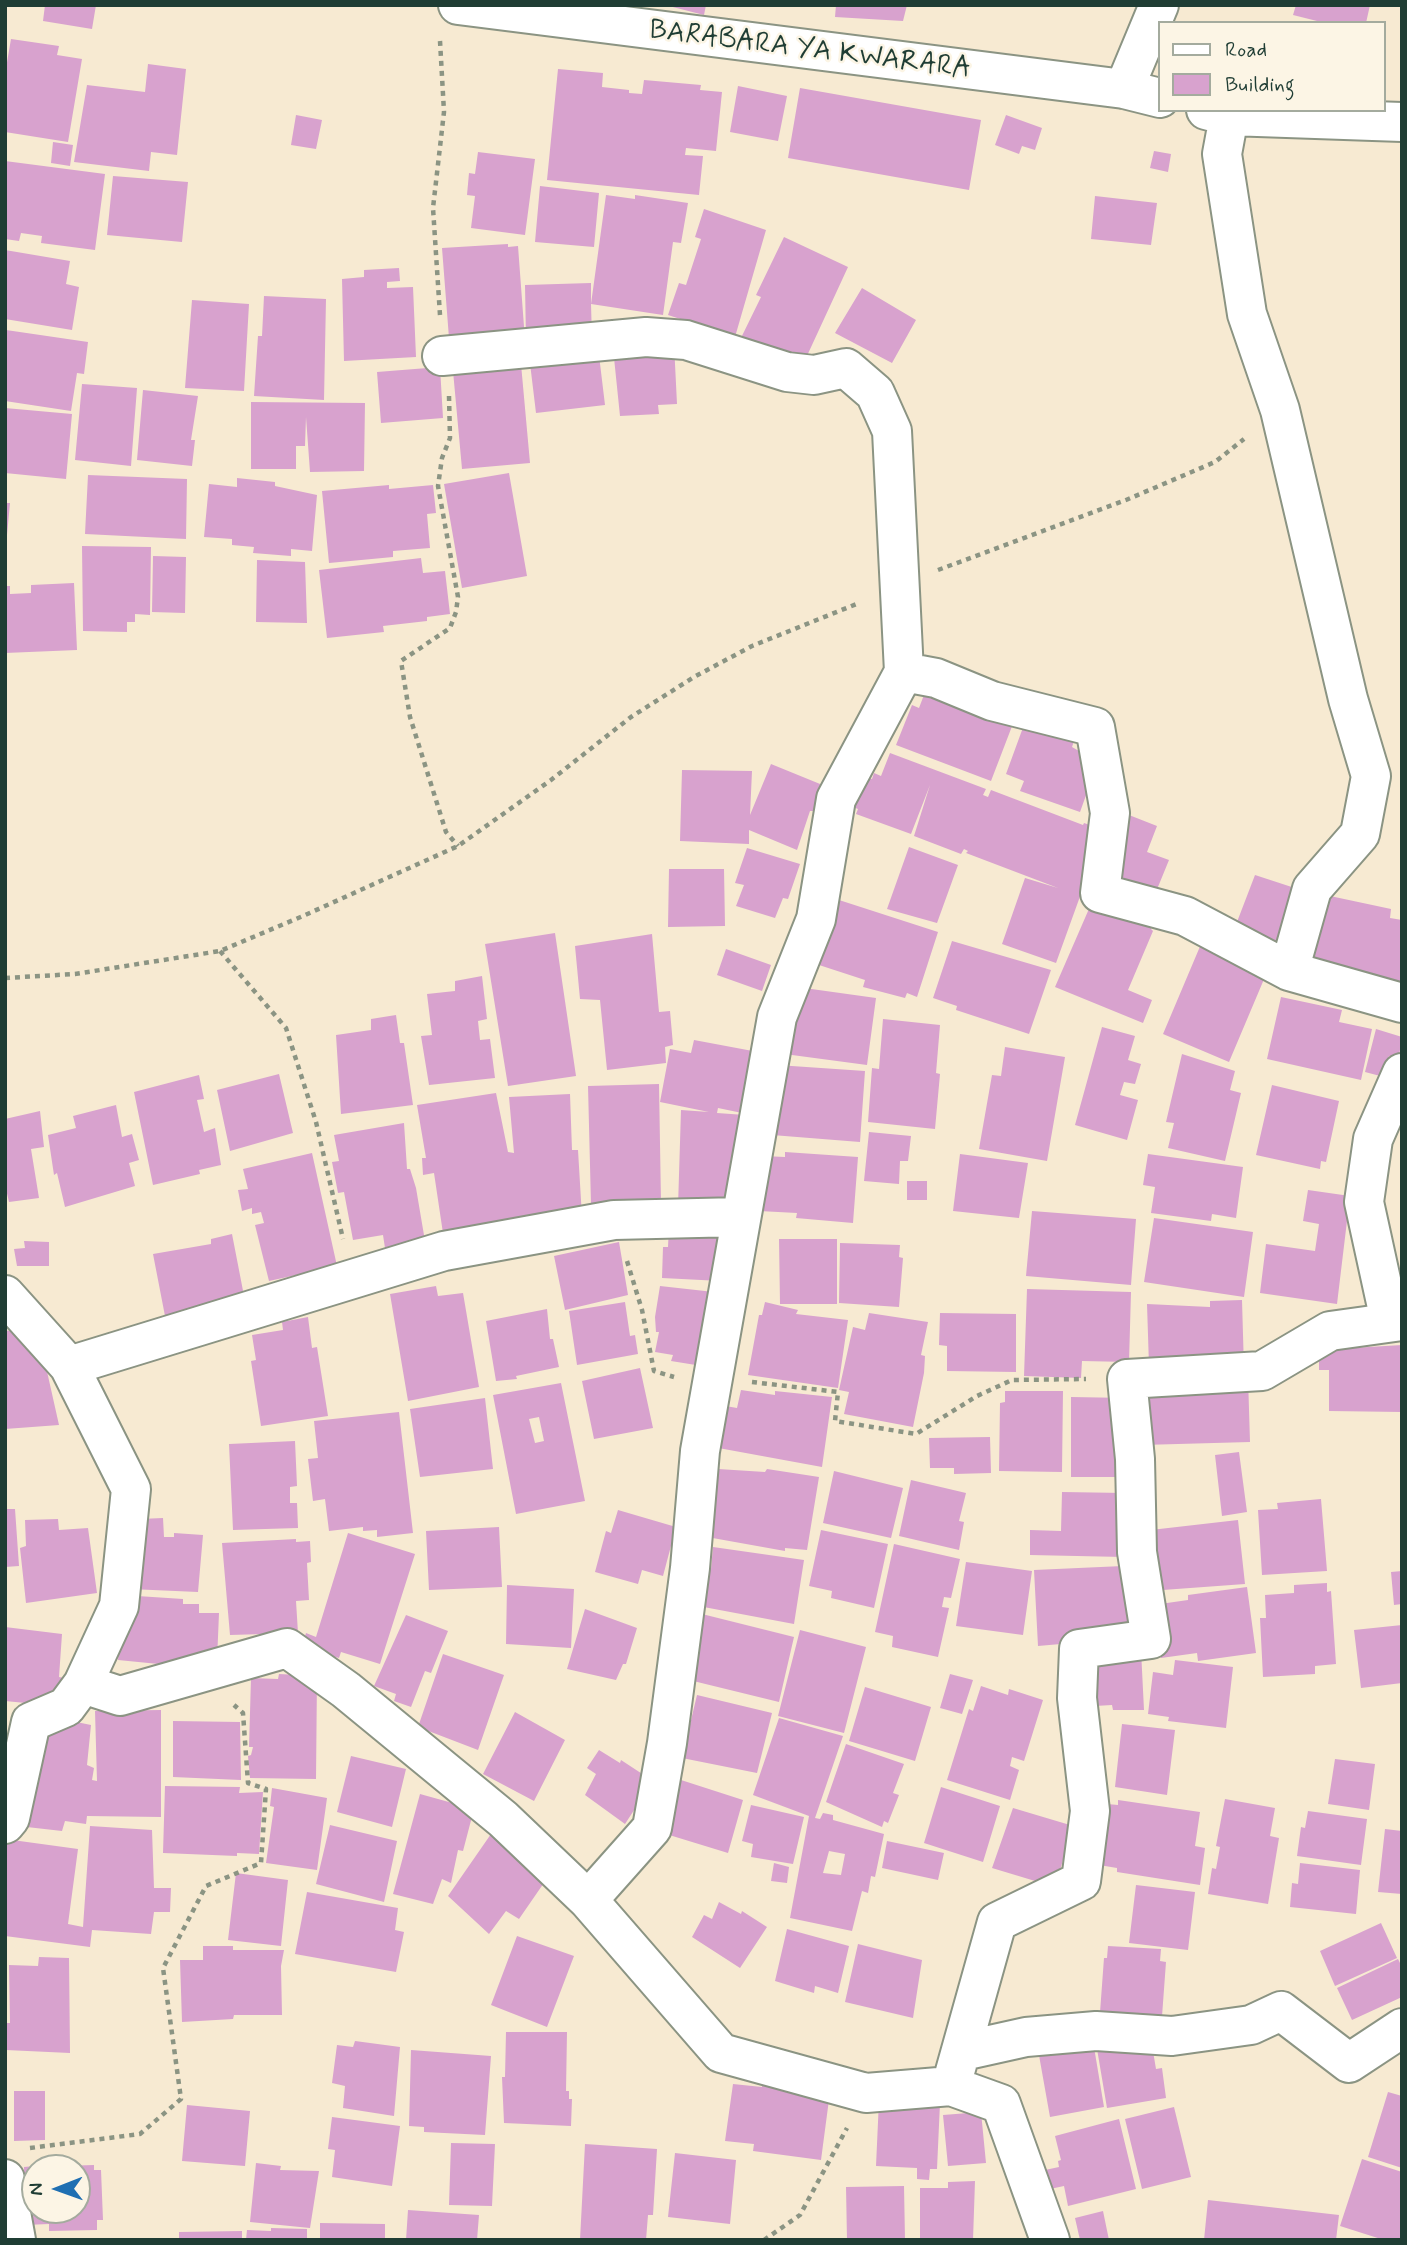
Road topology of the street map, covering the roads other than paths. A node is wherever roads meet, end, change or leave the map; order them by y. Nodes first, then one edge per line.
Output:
1 (1159, 5) edge
2 (449, 18) edge
3 (1142, 94) edge
4 (1218, 113) edge
5 (1402, 122) edge
6 (442, 356) road end
7 (904, 671) junction
8 (1289, 971) junction
9 (1402, 1003) edge
10 (1402, 1073) edge
11 (740, 1217) junction
12 (5, 1294) edge
13 (1396, 1321) edge
14 (69, 1366) junction
15 (83, 1684) junction
16 (5, 1824) edge
17 (588, 1900) junction
18 (1402, 2028) edge
19 (957, 2068) junction
20 (12, 2164) edge
21 (16, 2240) edge
22 (1050, 2240) edge

1 - 3 street
2 - 3 street, BARABARA YA KWARARA
4 - 5 street
4 - 8 street
6 - 7 street
7 - 8 street
7 - 11 street
8 - 9 street
10 - 13 street
11 - 14 street
11 - 17 street
12 - 14 street
13 - 19 street
14 - 15 street
15 - 16 street
15 - 17 street
17 - 19 street
18 - 19 street
19 - 22 street
20 - 21 street

